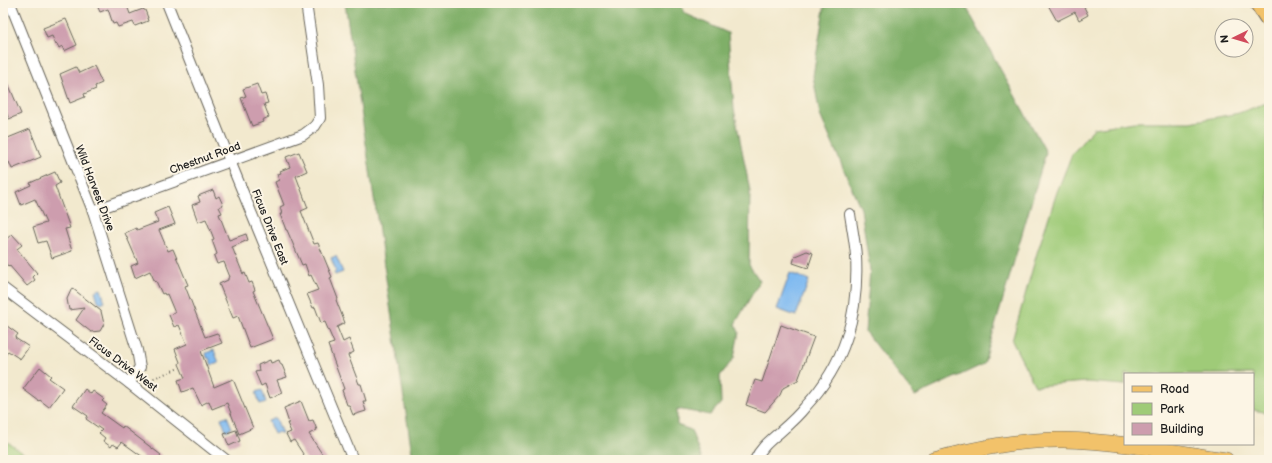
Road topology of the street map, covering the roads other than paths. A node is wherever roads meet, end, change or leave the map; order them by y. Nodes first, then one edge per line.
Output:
1 (10, 3) edge
2 (167, 3) edge
3 (306, 3) edge
4 (1259, 3) edge
5 (1269, 18) edge
6 (230, 161) junction
7 (93, 211) junction
8 (850, 214) dead end
9 (3, 288) edge
10 (129, 383) junction
11 (226, 460) edge
12 (353, 460) edge
13 (755, 460) edge
14 (934, 460) edge
15 (1226, 460) edge

1 - 7 street, Wild Harvest Drive
2 - 6 street, Ficus Drive East
3 - 6 street, Chestnut Road
4 - 5 highway
6 - 7 street, Chestnut Road
6 - 12 street, Ficus Drive East
7 - 10 street, Wild Harvest Drive
8 - 13 street
9 - 10 street, Ficus Drive West
10 - 11 street, Ficus Drive West
14 - 15 main road

